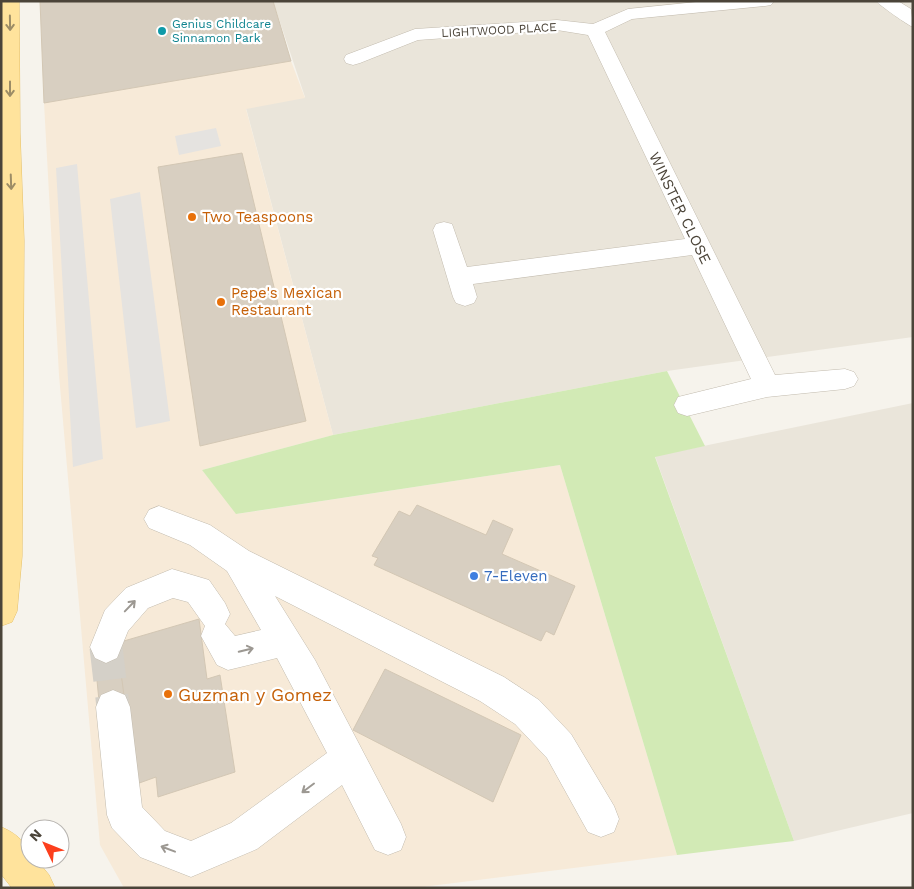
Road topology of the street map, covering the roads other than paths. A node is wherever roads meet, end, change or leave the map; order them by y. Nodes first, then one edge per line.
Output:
1 (10, 1) edge
2 (765, 1) edge
3 (885, 1) edge
4 (913, 22) edge
5 (595, 30) junction
6 (6, 46) edge
7 (353, 59) dead end
8 (444, 230) dead end
9 (698, 246) junction
10 (845, 379) dead end
11 (767, 386) junction
12 (5, 393) edge
13 (687, 405) dead end
14 (5, 437) edge
15 (159, 519) dead end
16 (238, 561) junction
17 (1, 611) edge
18 (284, 640) junction
19 (106, 647) tunnel mouth
20 (113, 707) tunnel mouth
21 (348, 759) junction
22 (601, 819) dead end
23 (388, 837) dead end
24 (1, 845) edge
25 (36, 888) edge

1 -> 6 main road
2 - 5 street
3 - 4 street
5 - 7 street, LIGHTWOOD PLACE
5 - 9 street, WINSTER CLOSE
6 -> 12 main road
8 - 9 street
9 - 11 street, WINSTER CLOSE
10 - 11 street
11 - 13 street
12 - 14 main road
14 - 17 main road
15 - 16 street
16 - 18 street
16 - 22 street
19 -> 18 street
18 - 21 street
21 -> 20 street
21 - 23 street
24 - 25 main road

